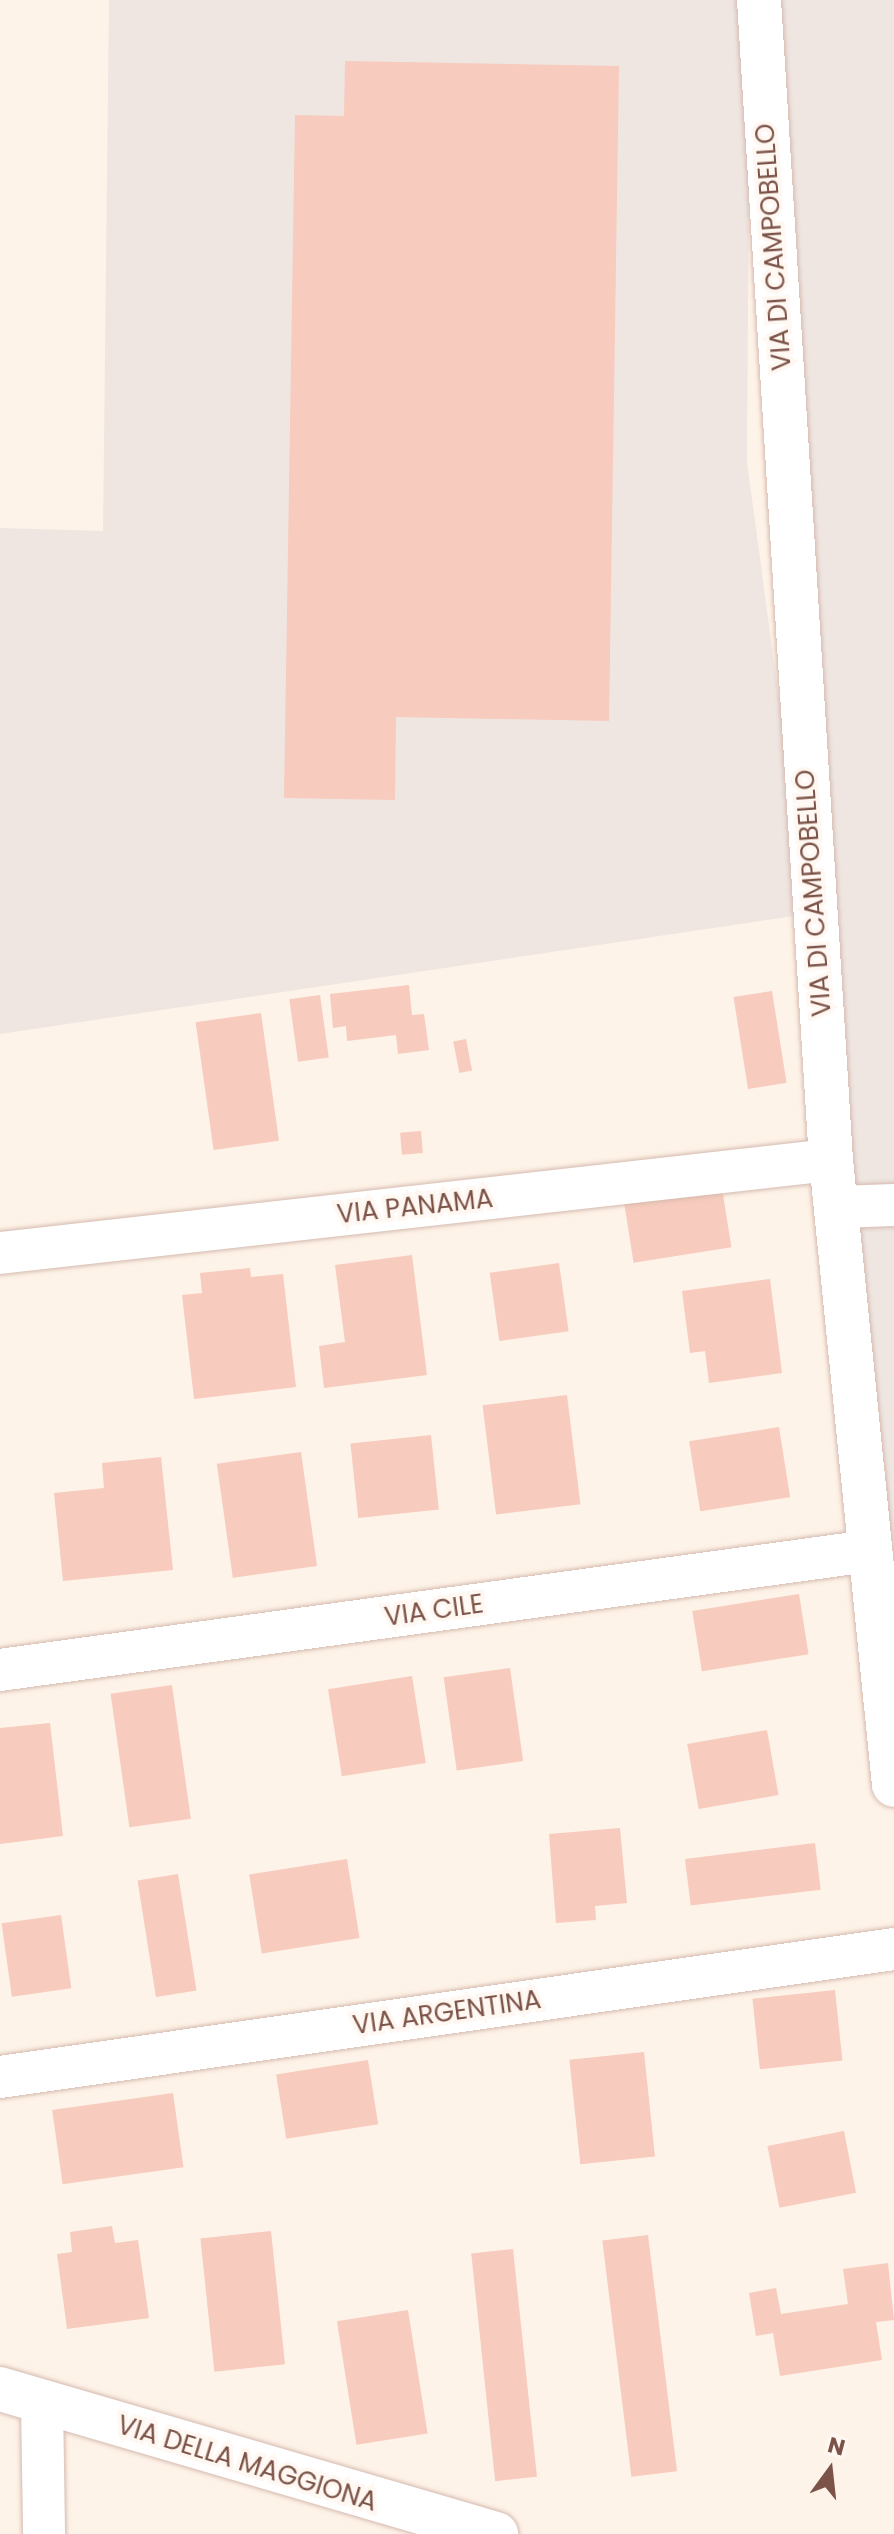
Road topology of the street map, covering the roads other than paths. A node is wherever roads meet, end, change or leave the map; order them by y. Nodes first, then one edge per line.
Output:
1 (759, 0) edge
2 (831, 1160) junction
3 (894, 1205) edge
4 (839, 1207) junction
5 (0, 1253) edge
6 (869, 1551) junction
7 (0, 1670) edge
8 (894, 1785) edge
9 (894, 1949) edge
10 (0, 2077) edge
11 (0, 2389) edge
12 (42, 2402) junction
13 (44, 2534) edge
14 (496, 2534) edge

1 - 2 street, VIA DI CAMPOBELLO
2 - 4 street, VIA DI CAMPOBELLO
2 - 5 street, VIA PANAMA
3 - 4 street
4 - 6 street, VIA DI CAMPOBELLO
6 - 7 street, VIA CILE
6 - 8 street, VIA DI CAMPOBELLO
9 - 10 street, VIA ARGENTINA
11 - 12 street, VIA DELLA MAGGIONA
12 - 13 street
12 - 14 street, VIA DELLA MAGGIONA

